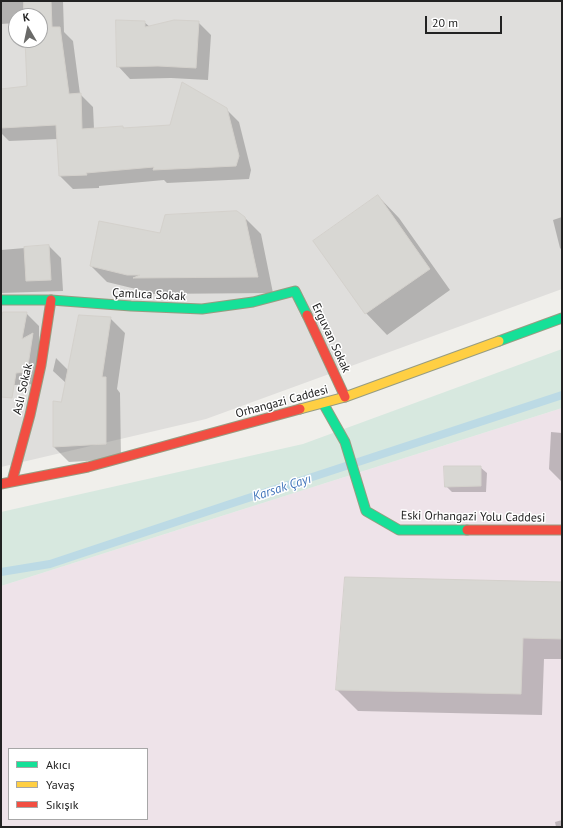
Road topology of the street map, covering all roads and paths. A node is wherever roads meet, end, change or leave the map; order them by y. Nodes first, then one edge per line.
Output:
1 (295, 291) joint
2 (1, 300) edge
3 (51, 300) junction
4 (562, 318) edge
5 (345, 396) junction
6 (323, 403) junction
7 (12, 481) junction
8 (1, 484) edge
9 (562, 530) edge

1 - 3 street, Çamlıca Sokak
1 - 5 street, Erguvan Sokak
2 - 3 street, Çamlıca Sokak
3 - 7 street, Aslı Sokak
4 - 5 street, Orhangazi Caddesi
5 - 6 street, Orhangazi Caddesi
6 - 7 street, Orhangazi Caddesi
6 - 9 street, Eski Orhangazi Yolu Caddesi
7 - 8 street, Orhangazi Caddesi

